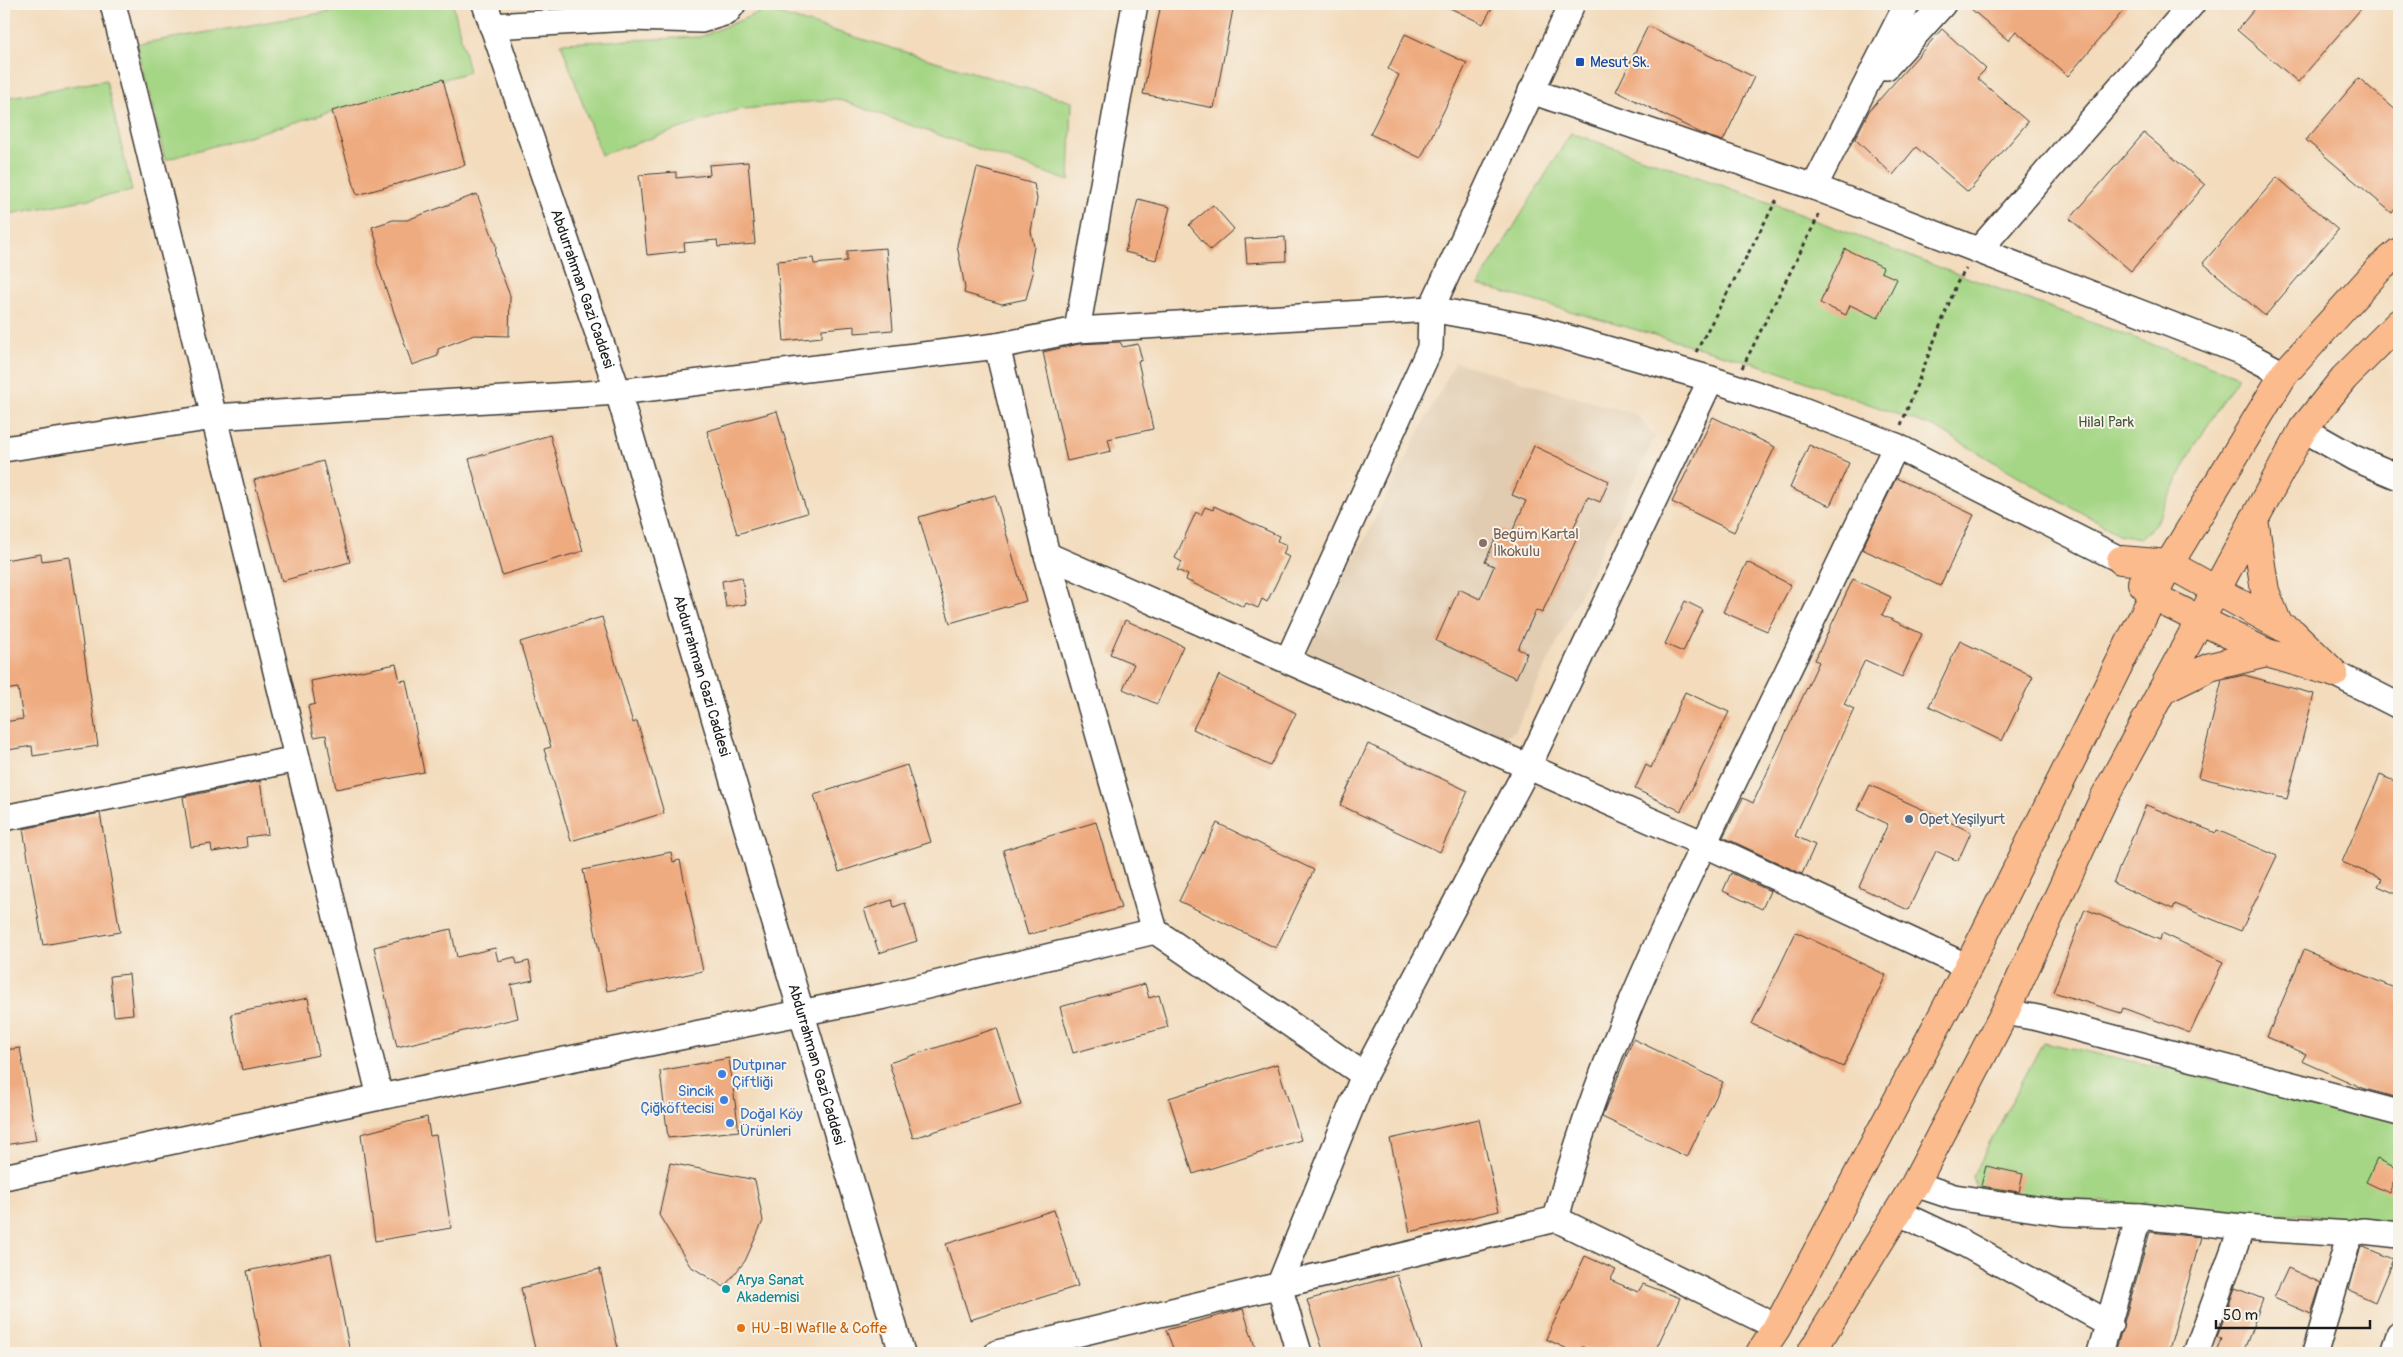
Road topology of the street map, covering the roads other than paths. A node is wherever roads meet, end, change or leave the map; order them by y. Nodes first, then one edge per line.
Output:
1 (113, 4) edge
2 (733, 4) edge
3 (1135, 4) edge
4 (1572, 4) edge
5 (1907, 4) edge
6 (1943, 4) edge
7 (2192, 4) edge
8 (489, 15) edge
9 (1531, 91) junction
10 (1864, 92) junction
11 (1814, 187) junction
12 (1979, 250) junction
13 (2399, 252) edge
14 (1431, 308) junction
15 (2399, 323) edge
16 (1077, 330) junction
17 (997, 346) junction
18 (2284, 374) junction
19 (1722, 382) junction
20 (618, 392) junction
21 (214, 417) junction
22 (2303, 429) junction
23 (1896, 446) junction
24 (4, 449) edge
25 (2399, 477) edge
26 (2254, 519) junction
27 (1047, 555) junction
28 (2121, 560) junction
29 (2169, 564) junction
30 (2216, 590) junction
31 (2154, 597) junction
32 (2200, 620) junction
33 (2278, 624) junction
34 (2267, 653) junction
35 (1288, 660) junction
36 (2334, 673) junction
37 (2163, 690) junction
38 (2399, 706) edge
39 (297, 759) junction
40 (1528, 768) junction
41 (4, 818) edge
42 (1704, 844) junction
43 (1155, 931) junction
44 (1968, 967) junction
45 (2005, 1012) junction
46 (803, 1014) junction
47 (1364, 1076) junction
48 (380, 1097) junction
49 (2399, 1113) edge
50 (4, 1177) edge
51 (1915, 1184) junction
52 (1897, 1212) junction
53 (2139, 1216) junction
54 (1556, 1219) junction
55 (2242, 1226) junction
56 (2350, 1234) junction
57 (2399, 1235) edge
58 (1280, 1286) junction
59 (2110, 1324) junction
60 (1776, 1327) junction
61 (2399, 1334) edge
62 (902, 1353) edge
63 (997, 1353) edge
64 (1299, 1353) edge
65 (1760, 1353) edge
66 (1811, 1353) edge
67 (2100, 1353) edge
68 (2196, 1353) edge
69 (2314, 1353) edge
70 (2393, 1353) edge

1 - 21 street
2 - 8 street
3 - 16 street
4 - 9 street
5 - 10 street
6 - 10 street
7 - 12 street
8 - 20 street, Abdurrahman Gazi Caddesi
9 - 11 street
9 - 14 street
10 - 11 street
11 - 12 street
12 - 18 street
13 - 18 main road
14 - 16 street
14 - 19 street
14 - 35 street
15 - 22 main road
16 - 17 street
17 - 20 street
17 - 27 street
18 - 29 main road
19 - 23 street
19 - 40 street
20 - 21 street
20 - 46 street, Abdurrahman Gazi Caddesi
21 - 24 street
21 - 39 street
22 - 25 street
22 - 26 main road
23 - 28 street
23 - 42 street
26 - 30 main road
26 - 33 main road
27 - 35 street
27 - 43 street
28 - 29 main road
28 - 31 main road
29 - 30 main road
29 - 31 main road
30 - 32 main road
30 - 33 main road
31 - 32 main road
31 - 44 main road
32 - 34 main road
32 - 37 main road
33 - 36 main road
34 - 36 main road
34 - 37 main road
35 - 40 street
36 - 38 street
37 - 45 main road
39 - 41 street
39 - 48 street
40 - 42 street
40 - 47 street
42 - 44 street
42 - 54 street
43 - 46 street
43 - 47 street
44 - 60 main road
45 - 49 street
45 - 51 main road
46 - 48 street
46 - 62 street, Abdurrahman Gazi Caddesi
47 - 58 street
48 - 50 street
51 - 52 main road
51 - 53 street
52 - 59 street
52 - 66 main road
53 - 55 street
53 - 59 street
54 - 58 street
54 - 60 street
55 - 56 street
55 - 68 street
56 - 57 street
56 - 69 street
58 - 63 street
58 - 64 street
59 - 67 street
60 - 65 main road
61 - 70 street

